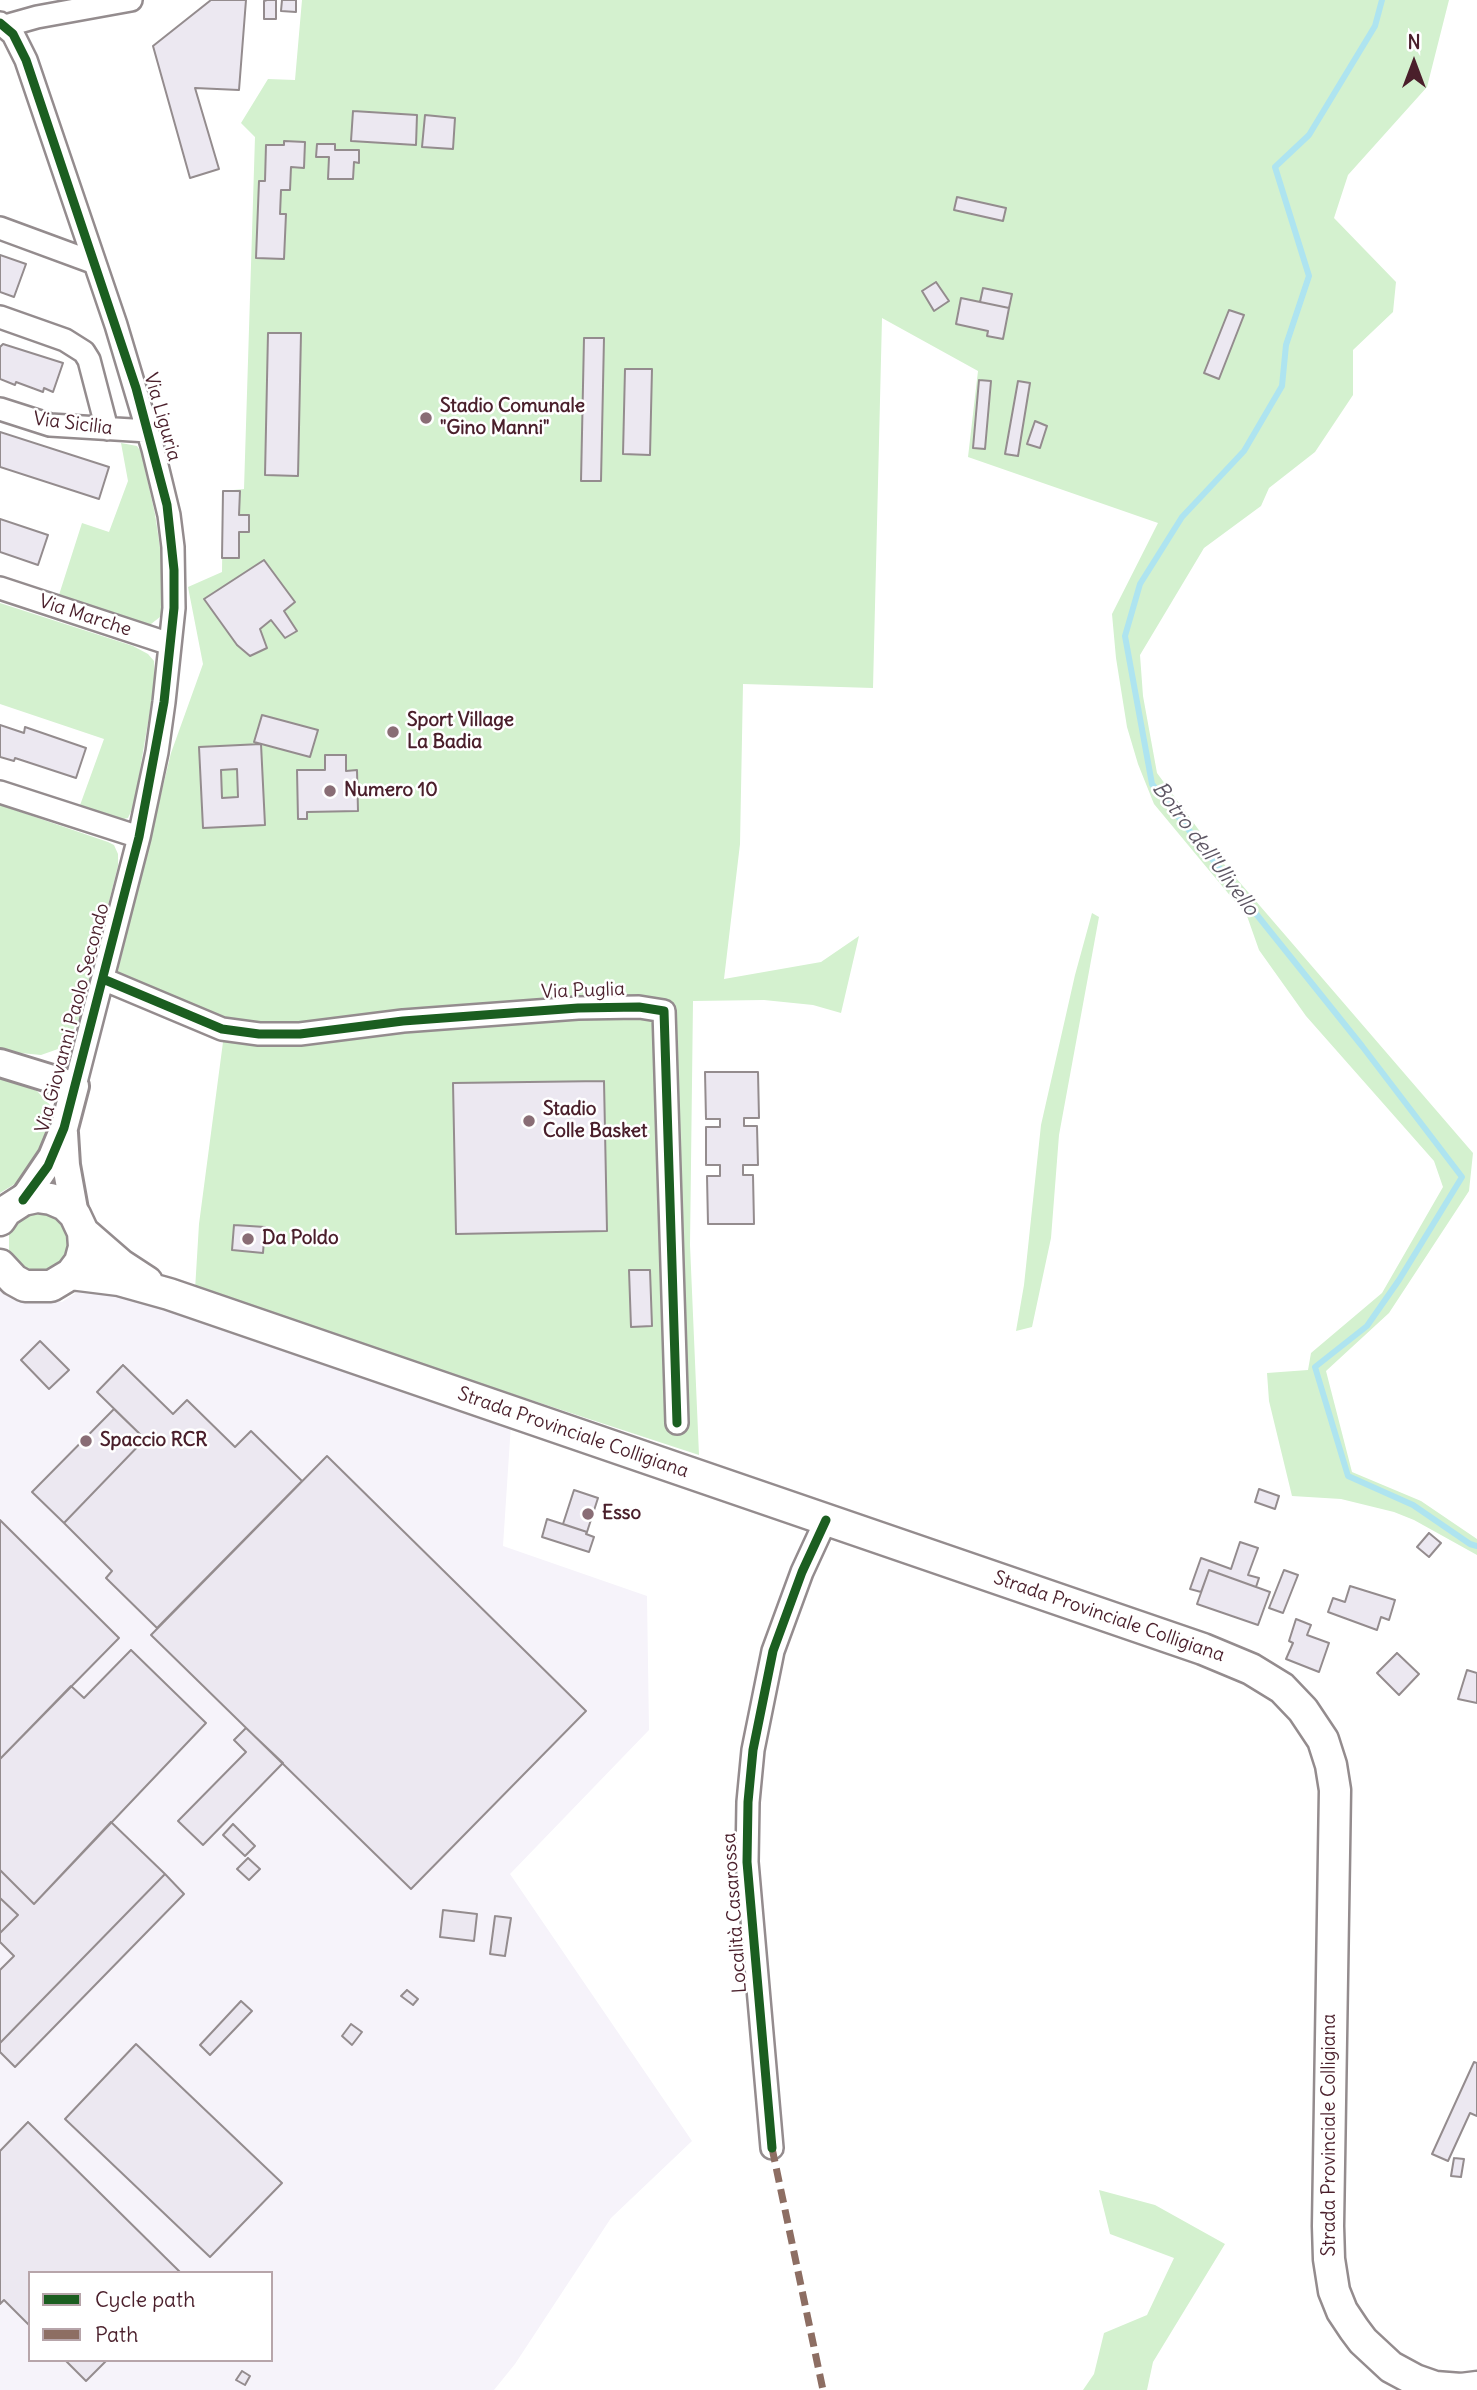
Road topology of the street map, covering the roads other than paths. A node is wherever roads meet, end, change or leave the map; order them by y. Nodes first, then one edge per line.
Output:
1 (131, 0) edge
2 (2, 25) edge
3 (0, 228) edge
4 (95, 263) junction
5 (0, 317) edge
6 (0, 409) edge
7 (107, 429) junction
8 (148, 431) junction
9 (0, 588) edge
10 (170, 644) junction
11 (0, 792) edge
12 (139, 837) junction
13 (103, 979) junction
14 (0, 1063) edge
15 (75, 1086) junction
16 (64, 1128) junction
17 (10, 1207) edge
18 (79, 1224) junction
19 (0, 1265) edge
20 (71, 1274) junction
21 (169, 1294) junction
22 (677, 1423) dead end
23 (826, 1520) junction
24 (772, 2148) dead end
25 (1477, 2387) edge

1 - 2 street
2 - 4 street, Via Liguria
3 - 4 street
4 - 8 street, Via Liguria
5 - 7 street
6 - 7 street, Via Sicilia
7 - 8 street, Via Sicilia
8 - 10 street, Via Liguria
9 - 10 street, Via Marche
10 - 12 street, Via Liguria
11 - 12 street
12 - 13 street, Via Giovanni Paolo Secondo
13 - 15 street, Via Giovanni Paolo Secondo
13 - 22 street, Via Puglia
14 - 15 street
15 - 16 street, Via Giovanni Paolo Secondo
16 - 17 street, Via Giovanni Paolo Secondo
16 - 18 street, Via Giovanni Paolo Secondo
17 - 18 main road, Strada Provinciale Colligiana
18 - 20 main road
18 - 21 main road, Strada Provinciale Colligiana
19 - 20 main road
20 - 21 main road, Strada Provinciale Colligiana
21 - 23 main road, Strada Provinciale Colligiana
23 - 24 street, Località Casarossa
23 - 25 main road, Strada Provinciale Colligiana

